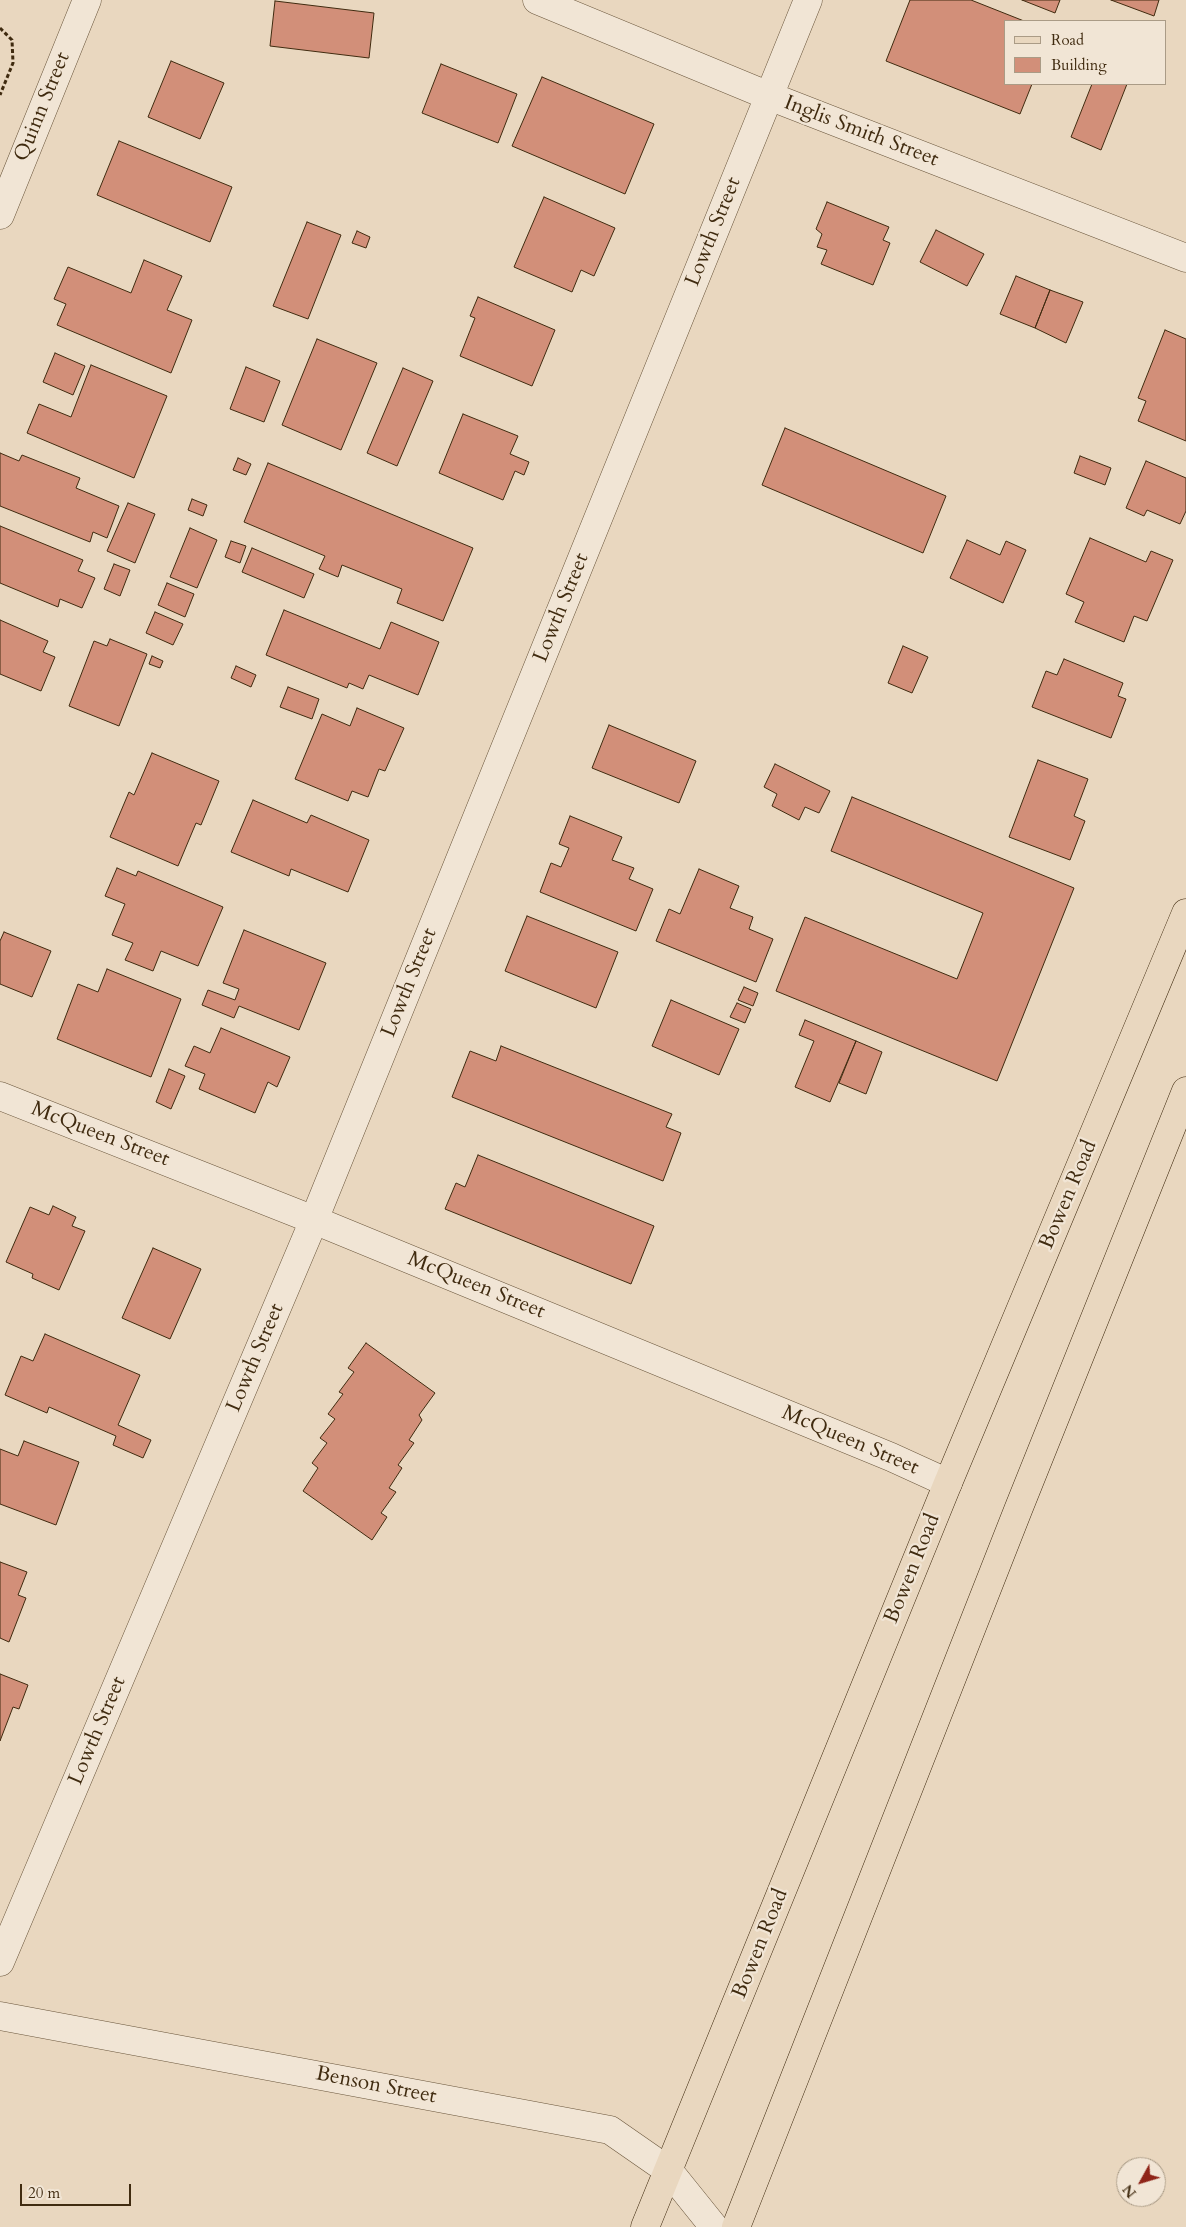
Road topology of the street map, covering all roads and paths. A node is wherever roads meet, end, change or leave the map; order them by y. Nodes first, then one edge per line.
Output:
1 (87, 0) edge
2 (538, 0) edge
3 (808, 0) edge
4 (0, 28) edge
5 (0, 95) edge
6 (769, 96) junction
7 (0, 215) edge
8 (1186, 258) edge
9 (1186, 913) edge
10 (1186, 1091) edge
11 (0, 1096) edge
12 (1177, 1126) edge
13 (314, 1220) junction
14 (948, 1483) junction
15 (0, 1962) edge
16 (0, 2016) edge
17 (668, 2171) junction
18 (645, 2227) edge
19 (714, 2227) edge
20 (736, 2227) edge

1 - 7 street, Quinn Street
2 - 6 street, Inglis Smith Street
3 - 6 street, Lowth Street
4 - 5 path
6 - 8 street, Inglis Smith Street
6 - 13 street, Lowth Street
9 - 14 main road, Bowen Road
10 - 12 main road
11 - 13 street, McQueen Street
12 - 20 main road
13 - 14 street, McQueen Street
13 - 15 street, Lowth Street
14 - 17 main road, Bowen Road
16 - 17 street, Benson Street
17 - 18 main road, Bowen Road
17 - 19 street, Benson Street

